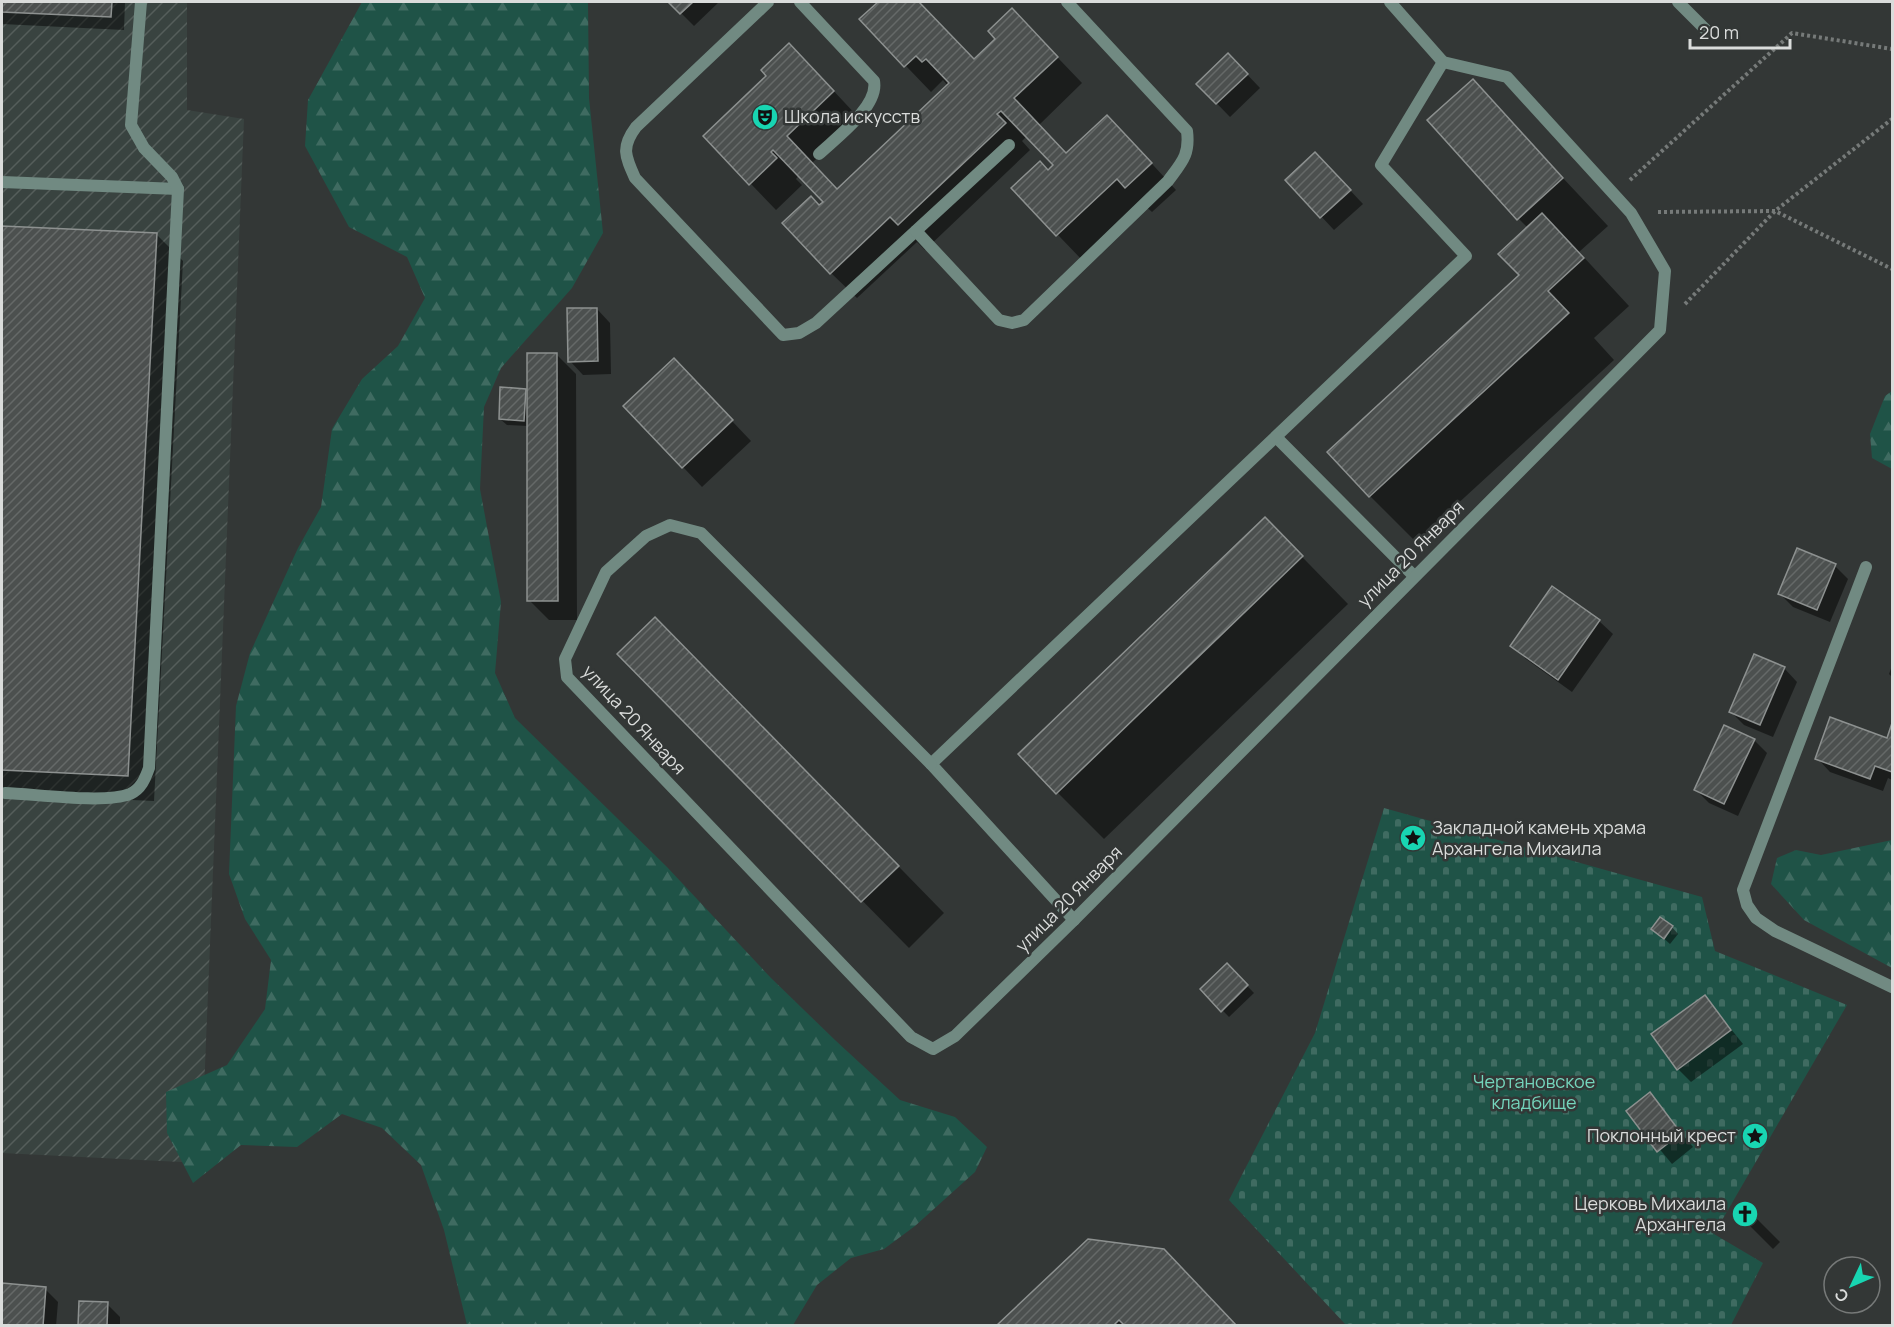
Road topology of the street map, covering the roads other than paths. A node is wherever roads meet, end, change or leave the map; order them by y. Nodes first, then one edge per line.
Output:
1 (141, 2) edge
2 (768, 2) edge
3 (800, 2) edge
4 (1067, 2) edge
5 (1390, 2) edge
6 (1678, 2) edge
7 (1706, 30) dead end
8 (1443, 62) junction
9 (1009, 145) dead end
10 (819, 154) dead end
11 (2, 182) edge
12 (178, 189) junction
13 (916, 231) junction
14 (1276, 437) junction
15 (1866, 567) dead end
16 (1414, 576) junction
17 (931, 764) junction
18 (5, 793) dead end
19 (1074, 920) junction
20 (1893, 987) edge

1 - 12 street
2 - 13 street
3 - 10 street
4 - 13 street
5 - 8 street
6 - 7 street
8 - 14 street
8 - 16 street, улица 20 Января
9 - 13 street
11 - 12 street
12 - 18 street
14 - 16 street
14 - 17 street
15 - 20 street
16 - 19 street, улица 20 Января
17 - 19 street
17 - 19 street, улица 20 Января

